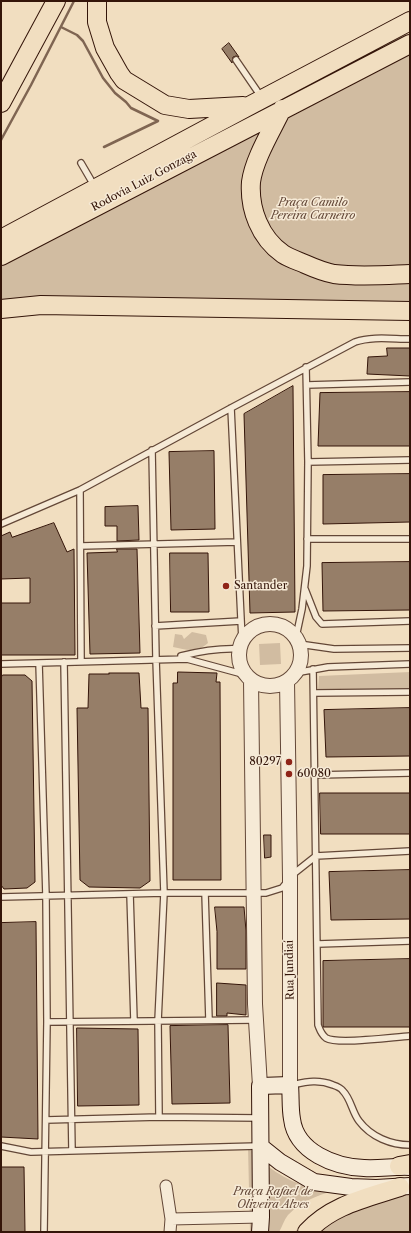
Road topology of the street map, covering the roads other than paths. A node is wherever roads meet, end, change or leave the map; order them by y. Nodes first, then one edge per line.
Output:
1 (56, 1) edge
2 (97, 1) edge
3 (410, 21) edge
4 (410, 44) edge
5 (236, 60) dead end
6 (256, 102) junction
7 (1, 103) edge
8 (285, 108) junction
9 (81, 163) dead end
10 (96, 189) junction
11 (1, 239) edge
12 (1, 256) edge
13 (410, 274) edge
14 (1, 309) edge
15 (410, 311) edge
16 (410, 339) edge
17 (306, 367) junction
18 (410, 382) edge
19 (307, 385) junction
20 (231, 408) junction
21 (152, 450) junction
22 (410, 460) edge
23 (308, 462) junction
24 (80, 490) junction
25 (1, 524) edge
26 (307, 539) junction
27 (410, 539) edge
28 (237, 542) junction
29 (155, 545) junction
30 (81, 546) junction
31 (305, 589) junction
32 (241, 621) junction
33 (410, 621) edge
34 (155, 626) junction
35 (298, 641) junction
36 (241, 644) junction
37 (410, 648) edge
38 (173, 658) junction
39 (156, 659) junction
40 (81, 661) junction
41 (64, 662) junction
42 (39, 663) junction
43 (1, 664) edge
44 (410, 664) edge
45 (313, 669) junction
46 (249, 677) junction
47 (291, 677) junction
48 (410, 692) edge
49 (314, 693) junction
50 (410, 773) edge
51 (316, 775) junction
52 (410, 851) edge
53 (316, 856) junction
54 (290, 878) junction
55 (254, 892) junction
56 (164, 893) junction
57 (205, 893) junction
58 (130, 894) junction
59 (68, 895) junction
60 (46, 896) junction
61 (1, 897) edge
62 (410, 942) edge
63 (318, 944) junction
64 (209, 1020) junction
65 (256, 1020) junction
66 (134, 1021) junction
67 (158, 1021) junction
68 (47, 1022) junction
69 (70, 1022) junction
70 (410, 1036) edge
71 (290, 1085) junction
72 (260, 1086) junction
73 (159, 1117) junction
74 (260, 1118) junction
75 (71, 1119) junction
76 (46, 1120) junction
77 (410, 1145) edge
78 (1, 1146) edge
79 (260, 1146) junction
80 (46, 1151) junction
81 (72, 1151) junction
82 (406, 1166) edge
83 (166, 1186) dead end
84 (405, 1186) edge
85 (171, 1219) junction
86 (261, 1225) edge
87 (44, 1232) edge
88 (170, 1232) edge
89 (307, 1232) edge

1 - 7 highway
2 - 6 highway
3 - 6 highway, Rodovia Luiz Gonzaga
4 - 8 highway, Rodovia Luiz Gonzaga
5 - 6 lane
6 - 10 highway, Rodovia Luiz Gonzaga
8 - 12 highway, Rodovia Luiz Gonzaga
8 - 13 highway
9 - 10 lane
10 - 11 highway, Rodovia Luiz Gonzaga
14 - 15 highway
16 - 17 lane
17 - 19 lane
17 - 20 lane
18 - 19 lane
19 - 23 lane
20 - 21 lane
20 - 28 lane
21 - 24 lane
21 - 29 lane
22 - 23 lane
23 - 26 lane
24 - 25 lane
24 - 30 lane
26 - 27 lane
26 - 31 lane
28 - 29 lane
28 - 32 lane
29 - 30 lane
29 - 34 lane
30 - 40 lane
31 - 33 lane
31 - 35 lane
32 - 34 lane
32 - 36 lane
34 - 39 lane
35 - 36 street
35 - 37 lane
35 - 47 street
36 - 38 lane
36 - 46 street
38 - 39 lane
38 - 46 lane
39 - 40 lane
39 - 56 lane
40 - 41 lane
41 - 42 lane
41 - 59 lane
42 - 43 lane
42 - 60 lane
44 - 45 lane
45 - 47 lane
45 - 49 lane
46 - 47 street
46 - 55 street
47 - 54 street, Rua Jundiaí
48 - 49 lane
49 - 51 lane
50 - 51 lane
51 - 53 lane
52 - 53 lane
53 - 54 lane
53 - 63 lane
54 - 55 lane
54 - 71 street, Rua Jundiaí
55 - 57 lane
55 - 65 street
56 - 57 lane
56 - 58 lane
56 - 67 lane
57 - 64 lane
58 - 59 lane
58 - 66 lane
59 - 60 lane
59 - 69 lane
60 - 61 lane
60 - 68 lane
62 - 63 lane
63 - 70 lane
64 - 65 lane
64 - 67 lane
65 - 72 street
66 - 67 lane
66 - 69 lane
67 - 73 lane
68 - 69 lane
68 - 76 lane
69 - 75 lane
71 - 72 main road
71 - 77 lane
71 - 82 main road, Rua Jundiaí
72 - 74 main road
73 - 74 lane
73 - 75 lane
74 - 79 main road
75 - 76 lane
75 - 81 lane
76 - 80 lane
78 - 80 lane
79 - 81 lane
79 - 84 main road
79 - 86 main road
80 - 81 lane
80 - 87 lane
83 - 85 street
84 - 89 highway
85 - 86 street
85 - 88 street

